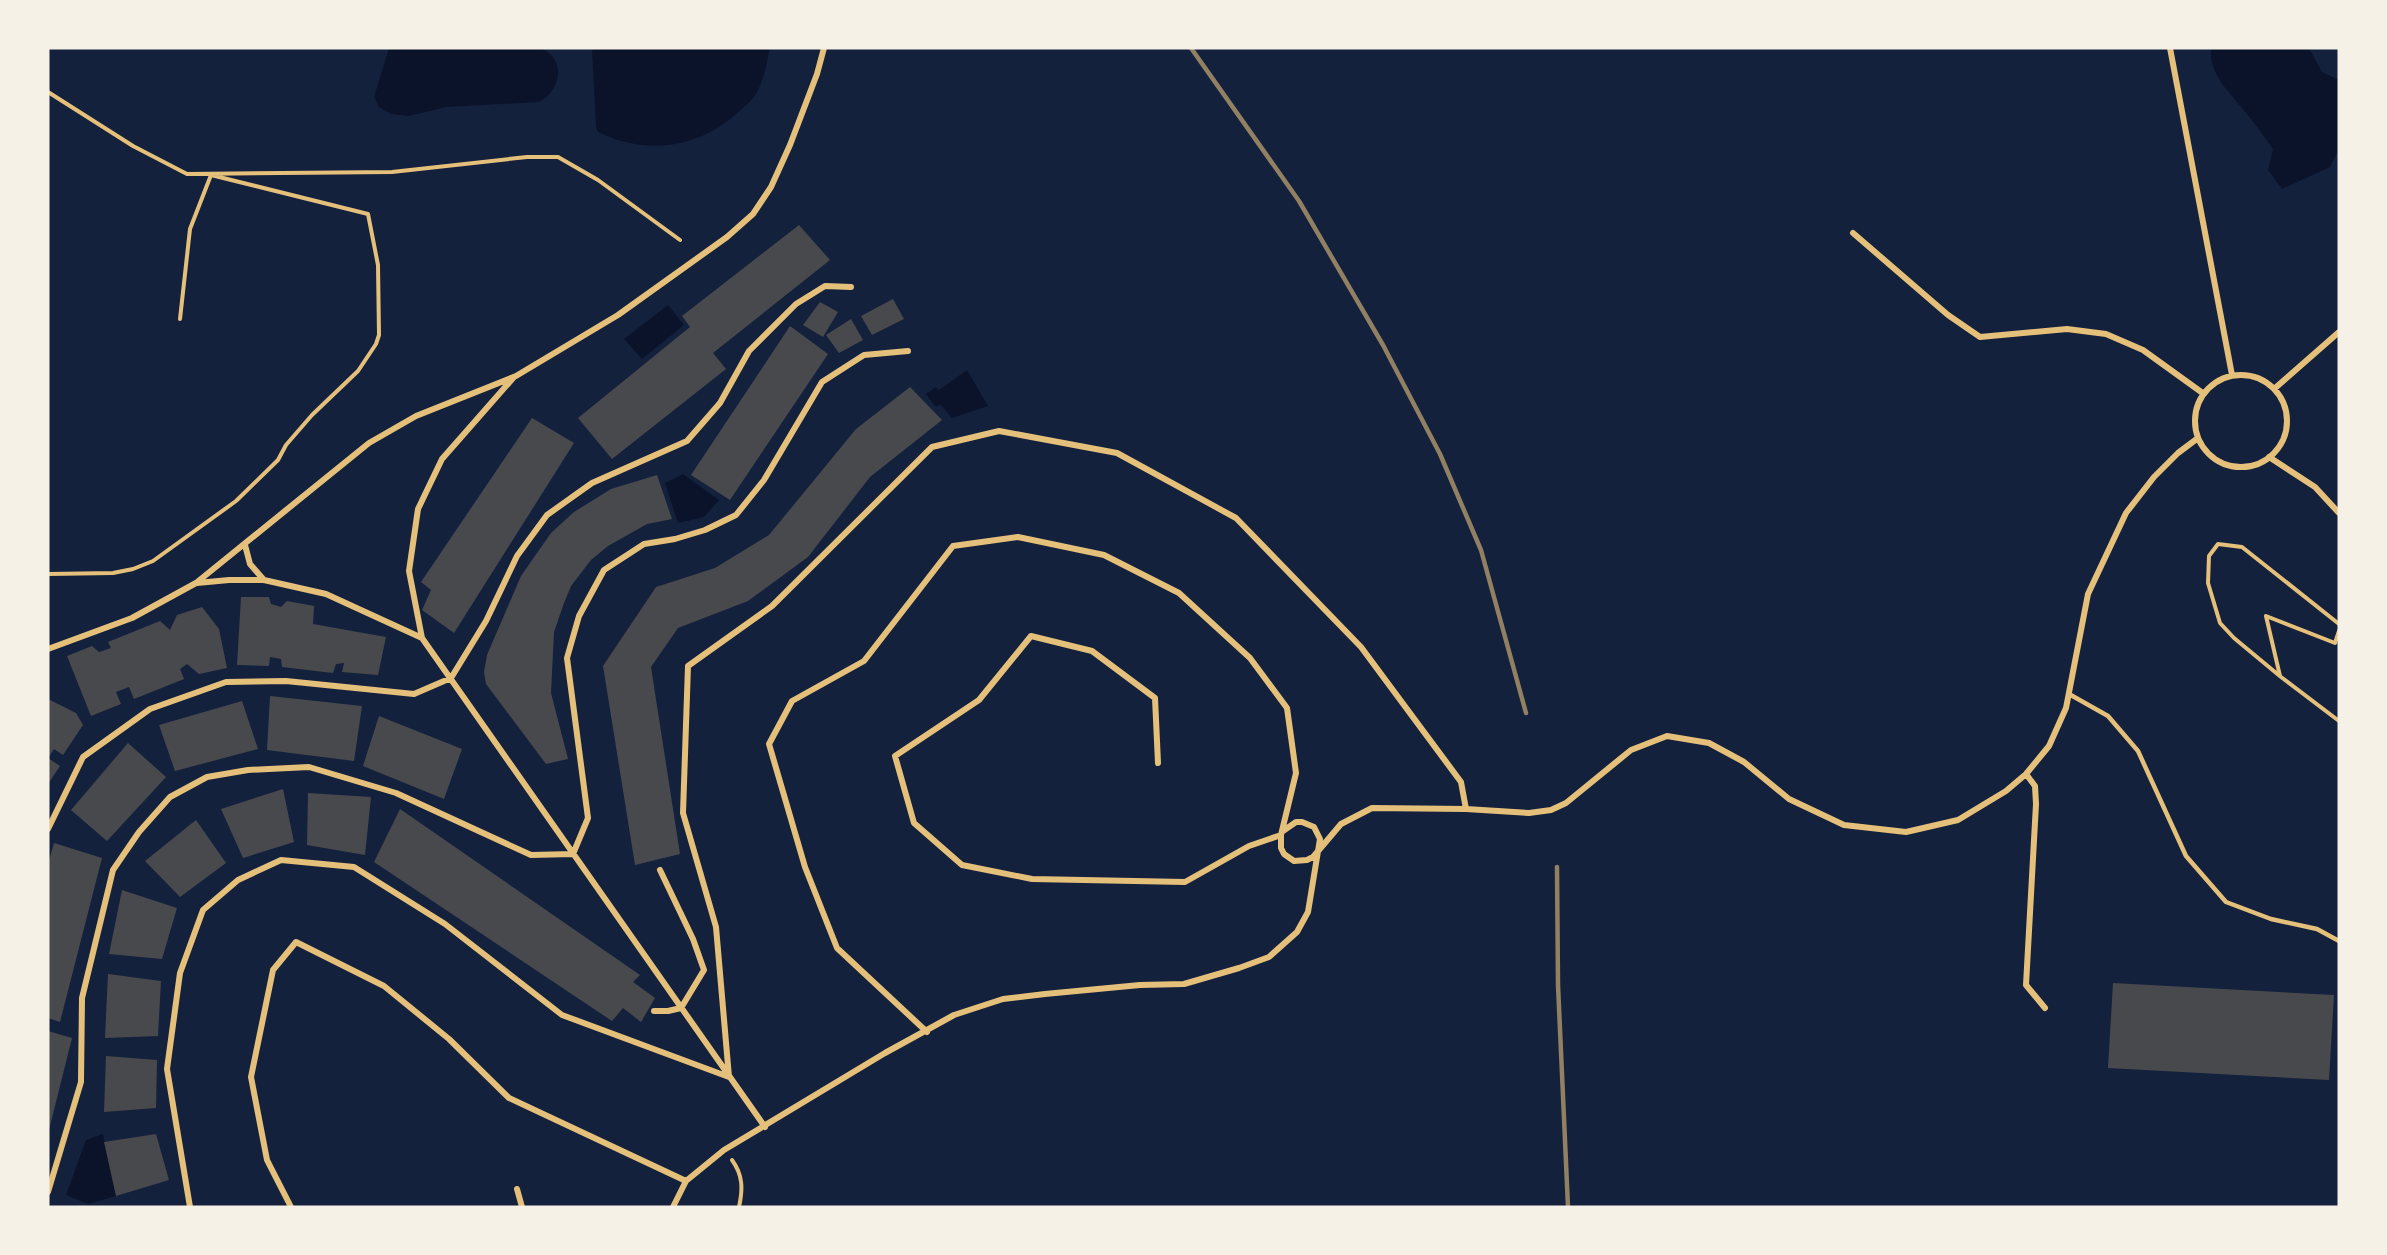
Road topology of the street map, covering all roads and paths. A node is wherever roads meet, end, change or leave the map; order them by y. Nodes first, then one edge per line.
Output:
1 (824, 48) edge
2 (2170, 48) edge
3 (48, 92) edge
4 (212, 175) junction
5 (1853, 233) dead end
6 (680, 240) dead end
7 (851, 286) dead end
8 (180, 319) dead end
9 (2339, 332) edge
10 (908, 351) dead end
11 (2232, 375) junction
12 (516, 376) junction
13 (2274, 389) junction
14 (2204, 394) junction
15 (2198, 438) junction
16 (2269, 457) junction
17 (2339, 513) edge
18 (245, 544) junction
19 (48, 574) edge
20 (264, 580) junction
21 (196, 583) junction
22 (2339, 624) edge
23 (2339, 631) edge
24 (423, 638) junction
25 (48, 649) edge
26 (2281, 677) junction
27 (451, 678) junction
28 (2069, 694) junction
29 (2339, 721) edge
30 (1158, 763) dead end
31 (2026, 774) junction
32 (1466, 809) junction
33 (48, 829) edge
34 (1281, 835) junction
35 (1317, 852) junction
36 (573, 854) junction
37 (660, 870) dead end
38 (2339, 940) edge
39 (681, 1008) junction
40 (2045, 1008) dead end
41 (654, 1011) dead end
42 (927, 1032) junction
43 (729, 1077) junction
44 (765, 1127) junction
45 (724, 1150) junction
46 (686, 1181) junction
47 (517, 1189) dead end
48 (48, 1192) edge
49 (190, 1207) edge
50 (291, 1207) edge
51 (522, 1207) edge
52 (673, 1207) edge
53 (739, 1207) edge

1 - 12 street
2 - 11 street
3 - 4 path
4 - 6 path
4 - 8 path
4 - 19 path
5 - 14 street
7 - 27 street
9 - 13 street
10 - 36 street
11 - 13 street
11 - 14 street
12 - 18 street
12 - 24 street
13 - 16 street
14 - 15 street
15 - 16 street
15 - 28 street
16 - 17 street
18 - 20 street
18 - 21 street
20 - 21 street
20 - 24 street
21 - 25 street
22 - 26 path
23 - 26 path
24 - 27 street
26 - 29 path
27 - 33 street
27 - 36 street
28 - 31 street
28 - 38 lane
30 - 34 street
31 - 32 street
31 - 40 street
32 - 35 street
32 - 43 street
34 - 35 street
34 - 35 street
34 - 42 street
35 - 42 street
36 - 39 street
36 - 48 street
37 - 39 street
39 - 41 street
39 - 43 street
42 - 44 street
43 - 44 street
43 - 49 street
44 - 45 street
45 - 46 street
45 - 53 path
46 - 50 street
46 - 52 street
47 - 51 street

